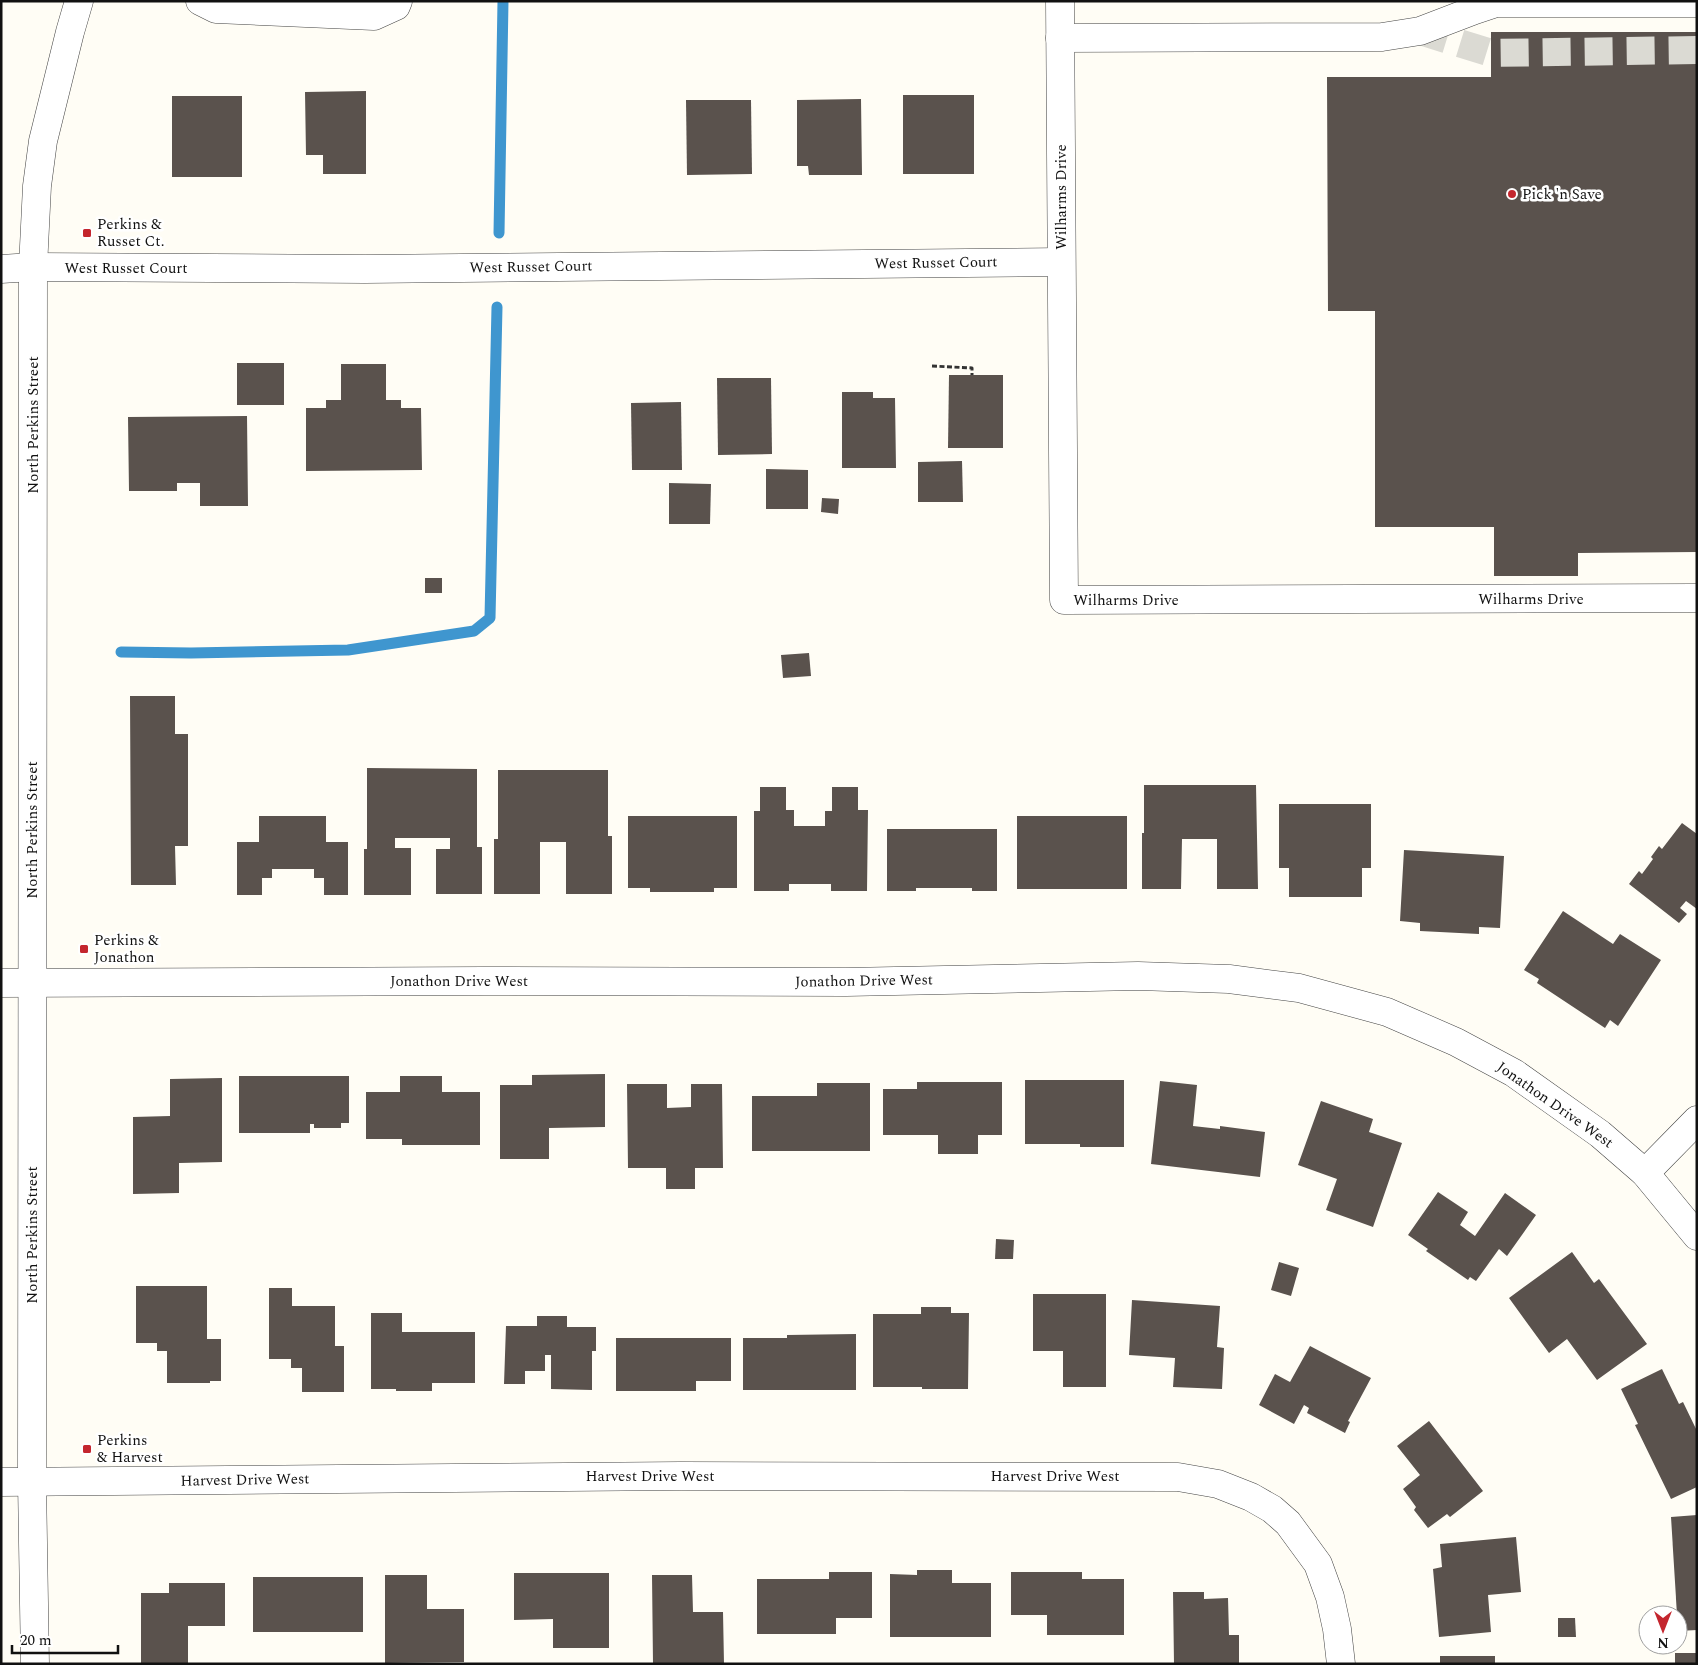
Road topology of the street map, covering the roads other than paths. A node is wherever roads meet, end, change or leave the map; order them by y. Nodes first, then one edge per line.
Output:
1 (79, 1) edge
2 (200, 1) edge
3 (398, 1) edge
4 (1060, 1) edge
5 (1697, 3) edge
6 (1060, 38) junction
7 (1061, 262) junction
8 (33, 267) junction
9 (1, 269) edge
10 (1697, 598) edge
11 (32, 983) junction
12 (1, 984) edge
13 (1697, 1120) edge
14 (1645, 1173) junction
15 (1697, 1236) edge
16 (1, 1482) edge
17 (32, 1482) junction
18 (34, 1664) edge
19 (1341, 1664) edge

1 - 8 street, North Perkins Street
2 - 3 street
4 - 6 street, Wilharms Drive
5 - 6 street
6 - 7 street, Wilharms Drive
7 - 8 street, West Russet Court
7 - 10 street, Wilharms Drive
8 - 9 street, West Russet Court
8 - 11 street, North Perkins Street
11 - 12 street, Jonathon Drive West
11 - 14 street, Jonathon Drive West
11 - 17 street, North Perkins Street
13 - 14 street
14 - 15 street, Jonathon Drive West
16 - 17 street, Harvest Drive West
17 - 18 street, North Perkins Street
17 - 19 street, Harvest Drive West

